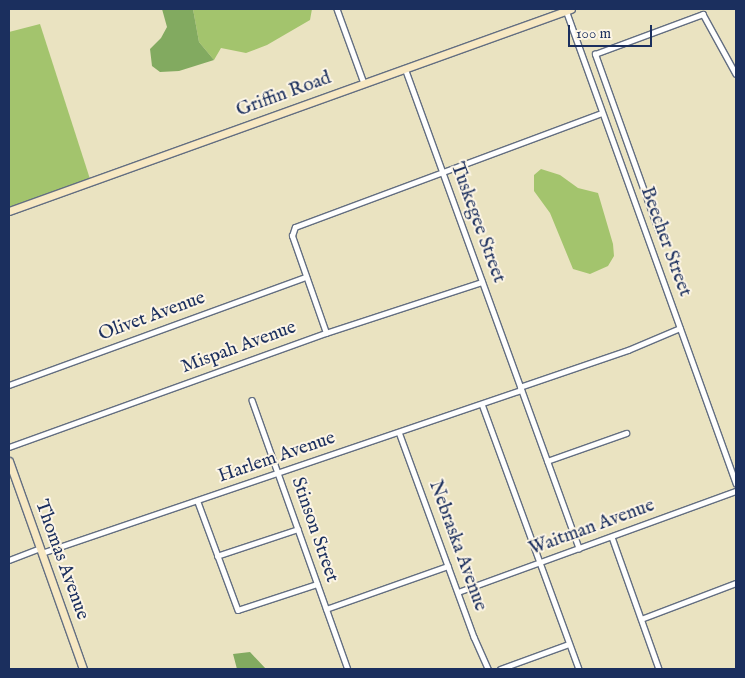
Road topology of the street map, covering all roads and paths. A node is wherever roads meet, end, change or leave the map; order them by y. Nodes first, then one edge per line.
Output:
1 (337, 9) edge
2 (568, 10) edge
3 (405, 68) junction
4 (736, 74) edge
5 (364, 83) junction
6 (602, 113) junction
7 (442, 172) junction
8 (9, 211) edge
9 (660, 233) dead end
10 (306, 277) junction
11 (482, 282) junction
12 (680, 328) junction
13 (326, 333) junction
14 (9, 385) edge
15 (521, 389) junction
16 (252, 400) dead end
17 (482, 404) junction
18 (399, 432) junction
19 (626, 433) dead end
20 (9, 447) edge
21 (547, 460) junction
22 (9, 461) edge
23 (278, 472) junction
24 (736, 483) edge
25 (736, 491) edge
26 (198, 502) junction
27 (298, 529) junction
28 (612, 537) junction
29 (580, 548) junction
30 (41, 551) junction
31 (217, 556) junction
32 (9, 560) edge
33 (540, 563) junction
34 (448, 566) junction
35 (736, 583) edge
36 (318, 584) junction
37 (458, 592) junction
38 (326, 609) junction
39 (641, 619) junction
40 (569, 644) junction
41 (83, 669) edge
42 (348, 669) edge
43 (488, 669) edge
44 (500, 669) edge
45 (579, 669) edge
46 (659, 669) edge

1 - 5 street
2 - 3 street, Griffin Road
2 - 6 street, Beecher Street
3 - 5 street, Griffin Road
3 - 7 street, Tuskegee Street
4 - 9 street
5 - 8 street, Griffin Road
6 - 7 street
6 - 12 street, Beecher Street
7 - 10 street
7 - 11 street, Tuskegee Street
10 - 13 street
10 - 14 street, Olivet Avenue
11 - 13 street, Mispah Avenue
11 - 15 street, Tuskegee Street
12 - 15 street, Harlem Avenue
12 - 24 street, Beecher Street
13 - 20 street, Mispah Avenue
15 - 17 street, Harlem Avenue
15 - 21 street, Tuskegee Street
16 - 23 street, Stinson Street
17 - 18 street, Harlem Avenue
17 - 33 street
18 - 23 street, Harlem Avenue
18 - 34 street, Nebraska Avenue
19 - 21 street
21 - 29 street, Tuskegee Street
22 - 30 street, Thomas Avenue
23 - 26 street, Harlem Avenue
23 - 27 street, Stinson Street
25 - 28 street, Waitman Avenue
26 - 30 street, Harlem Avenue
26 - 31 street
27 - 31 street
27 - 36 street, Stinson Street
28 - 29 street, Waitman Avenue
28 - 39 street
29 - 33 street, Waitman Avenue
30 - 32 street, Harlem Avenue
30 - 41 street, Thomas Avenue
31 - 36 street
33 - 37 street, Waitman Avenue
33 - 40 street
34 - 37 street, Nebraska Avenue
34 - 38 street
35 - 39 street
36 - 38 street, Stinson Street
37 - 43 street, Nebraska Avenue
38 - 42 street, Stinson Street
39 - 46 street
40 - 44 street
40 - 45 street

